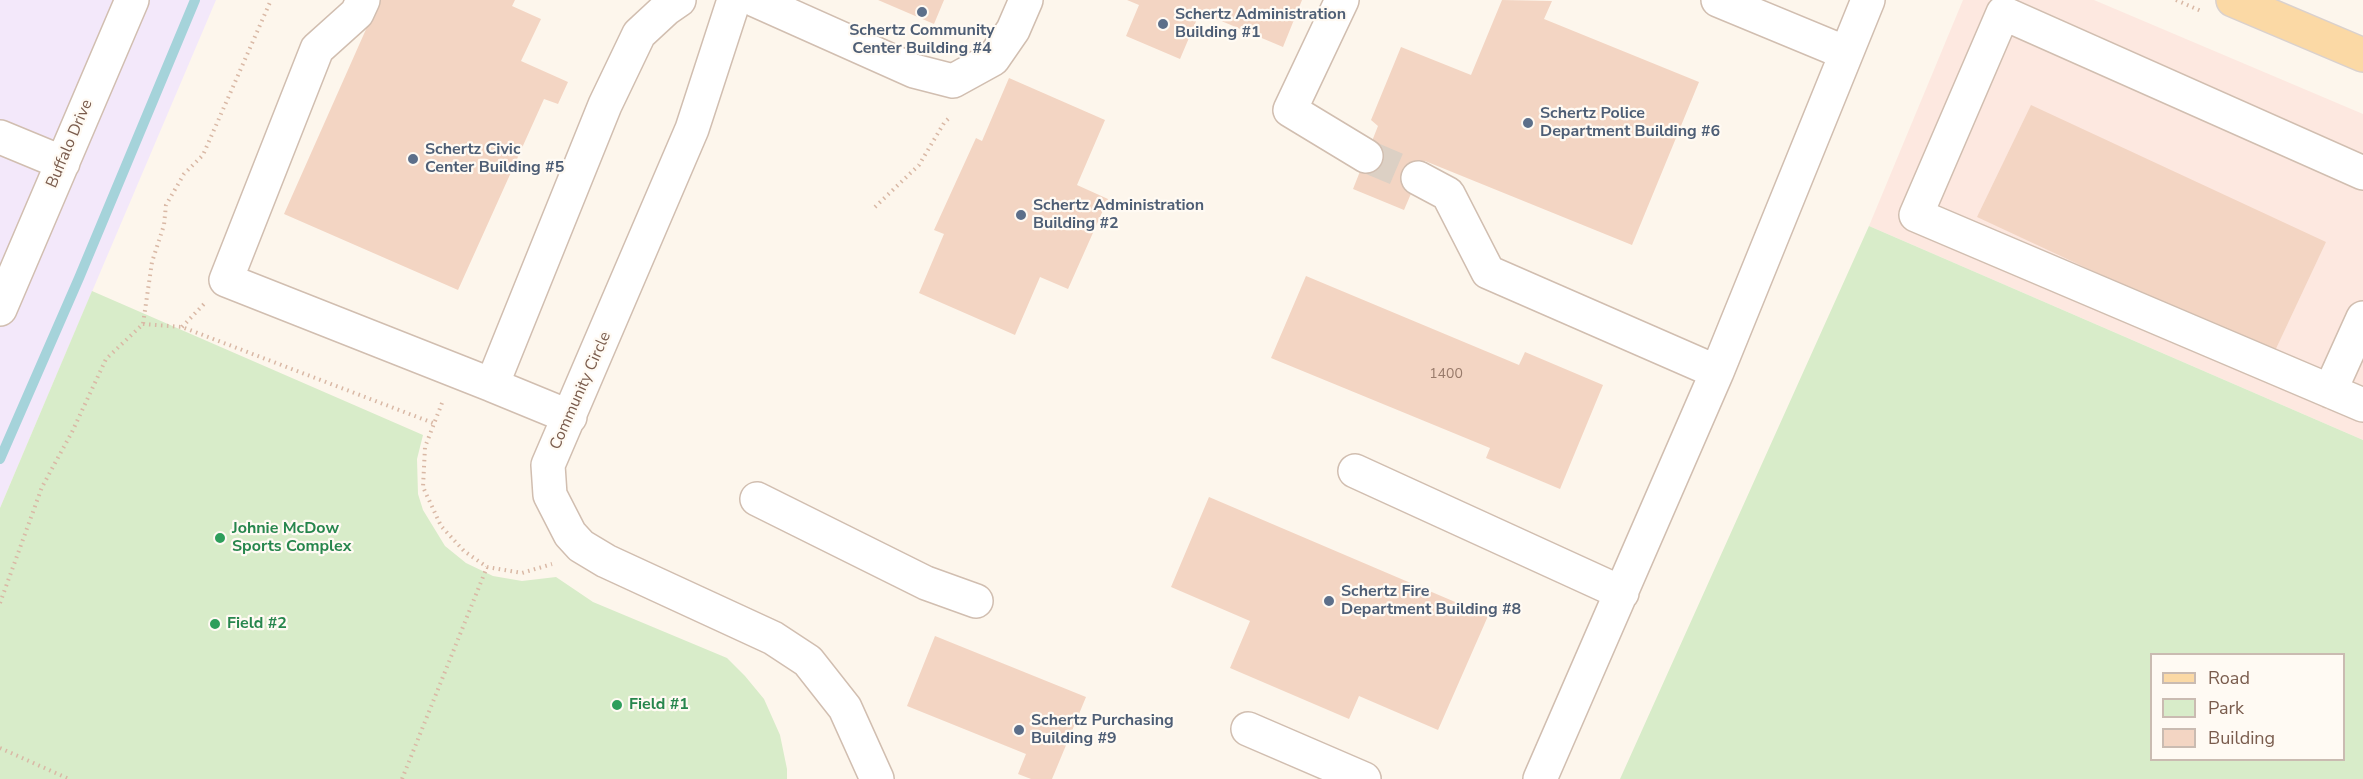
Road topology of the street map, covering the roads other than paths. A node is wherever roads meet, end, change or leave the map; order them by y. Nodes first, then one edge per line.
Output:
1 (132, 0) edge
2 (363, 0) edge
3 (679, 0) edge
4 (734, 0) edge
5 (754, 0) edge
6 (1026, 0) edge
7 (1342, 0) edge
8 (1718, 0) edge
9 (1868, 0) edge
10 (2232, 0) edge
11 (1846, 53) junction
12 (2363, 55) edge
13 (0, 137) edge
14 (1366, 156) tunnel mouth
15 (63, 163) junction
16 (2363, 173) edge
17 (1418, 178) tunnel mouth
18 (3, 299) edge
19 (2363, 318) edge
20 (1717, 372) junction
21 (492, 385) junction
22 (2330, 391) junction
23 (2363, 405) edge
24 (570, 417) junction
25 (1355, 471) dead end
26 (757, 499) dead end
27 (1622, 593) junction
28 (976, 601) dead end
29 (1248, 729) dead end
30 (877, 779) edge
31 (1364, 779) edge
32 (1540, 779) edge

1 - 15 street, Buffalo Drive
2 - 21 street
3 - 21 street
4 - 24 street, Community Circle
5 - 6 street
7 - 14 street
8 - 11 street
9 - 11 street
10 - 12 main road
11 - 20 street
13 - 15 street
15 - 18 street, Buffalo Drive
16 - 22 street
17 - 20 street
19 - 22 street
20 - 27 street
21 - 24 street
22 - 23 street
24 - 30 street, Community Circle
25 - 27 street
26 - 28 street
27 - 32 street
29 - 31 street

